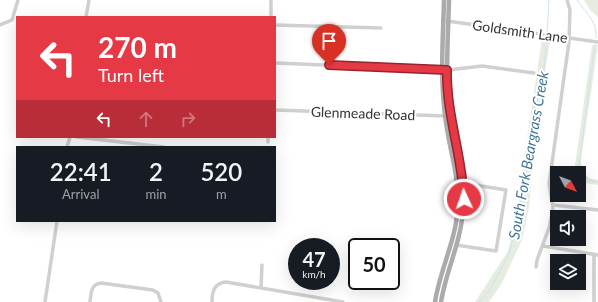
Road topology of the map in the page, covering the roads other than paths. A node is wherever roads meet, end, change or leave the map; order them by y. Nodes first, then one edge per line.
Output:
1 (18, 0) edge
2 (89, 0) edge
3 (271, 0) edge
4 (444, 0) edge
5 (449, 0) edge
6 (567, 0) edge
7 (86, 16) edge
8 (271, 16) edge
9 (12, 20) junction
10 (446, 21) junction
11 (16, 23) edge
12 (0, 25) edge
13 (276, 25) edge
14 (381, 28) dead end
15 (570, 38) junction
16 (598, 42) edge
17 (276, 63) edge
18 (441, 69) junction
19 (447, 70) junction
20 (534, 73) dead end
21 (276, 110) edge
22 (445, 116) junction
23 (450, 116) junction
24 (86, 138) edge
25 (268, 138) edge
26 (268, 142) dead end
27 (155, 146) edge
28 (463, 183) junction
29 (553, 205) junction
30 (598, 210) edge
31 (57, 222) edge
32 (456, 245) junction
33 (543, 246) junction
34 (596, 255) edge
35 (262, 265) dead end
36 (536, 267) dead end
37 (262, 288) junction
38 (45, 302) edge
39 (90, 302) edge
40 (161, 302) edge
41 (212, 302) edge
42 (343, 302) edge
43 (435, 302) edge
44 (440, 302) edge
45 (594, 302) edge

1 - 9 street
2 - 7 street
3 - 8 street
4 - 10 main road
5 - 10 main road
6 - 15 street
9 - 11 street
9 - 12 street
10 - 15 street, Goldsmith Lane
10 - 18 main road
10 - 19 main road
13 - 14 street
15 - 16 street, Goldsmith Lane
15 - 29 street
17 - 18 street
18 - 19 street
18 - 22 main road
19 - 20 street
19 - 23 main road
21 - 22 street, Glenmeade Road
22 - 23 street, Glenmeade Road
22 - 43 main road
23 - 28 main road
24 - 27 street
25 - 26 street
28 - 32 main road
28 - 32 street
29 - 30 street
29 - 33 street
31 - 38 street
32 - 44 main road
33 - 34 street
33 - 36 street
34 - 45 street
35 - 37 street
37 - 41 street
37 - 42 street
39 - 40 street

